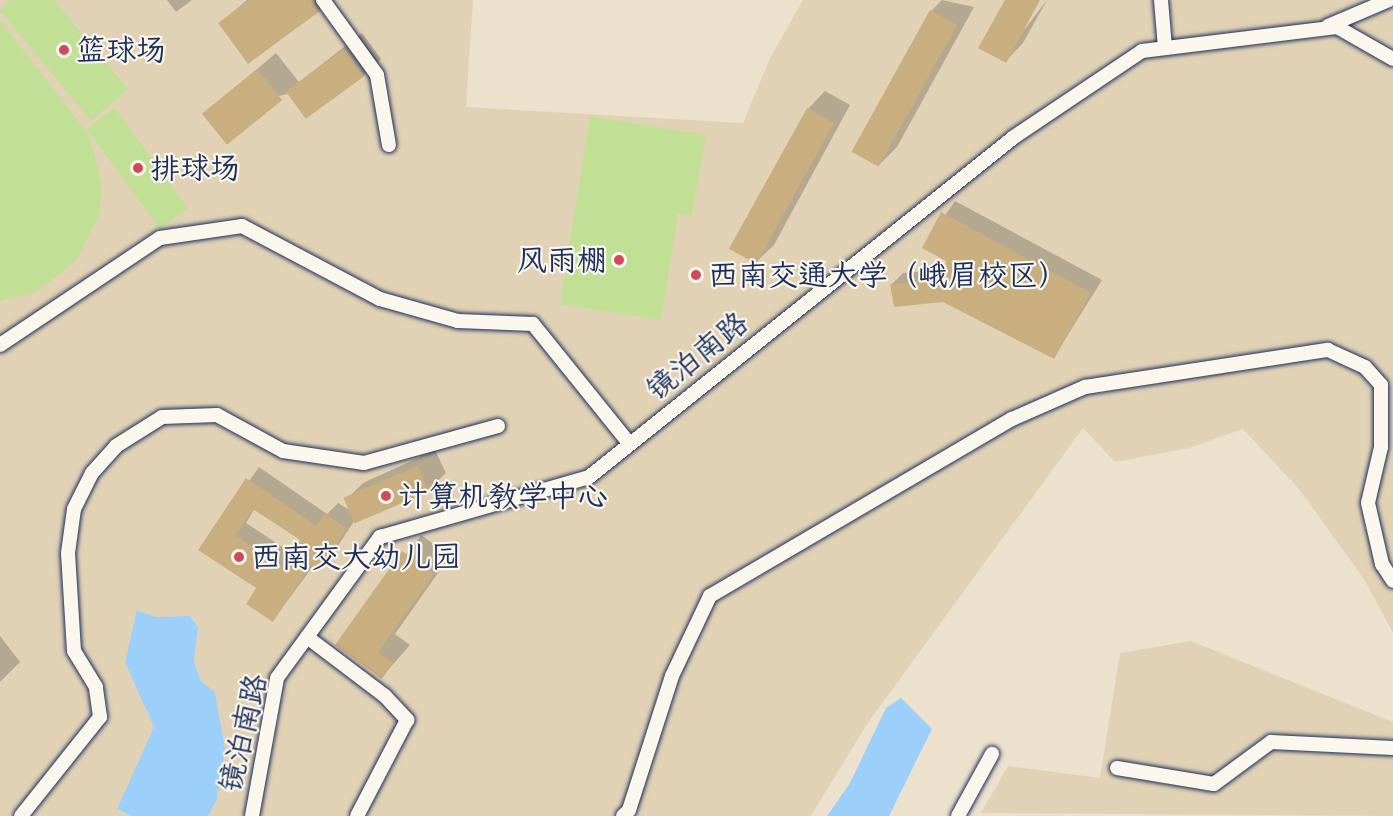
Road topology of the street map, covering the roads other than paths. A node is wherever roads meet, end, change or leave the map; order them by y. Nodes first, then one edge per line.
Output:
1 (323, 0) edge
2 (1161, 0) edge
3 (1389, 0) edge
4 (1324, 28) junction
5 (1165, 48) junction
6 (1393, 59) edge
7 (389, 145) dead end
8 (0, 345) edge
9 (498, 426) dead end
10 (630, 444) junction
11 (1393, 581) edge
12 (307, 637) junction
13 (1393, 748) edge
14 (992, 754) dead end
15 (1117, 768) dead end
16 (21, 816) edge
17 (252, 816) edge
18 (357, 816) edge
19 (623, 816) edge
20 (958, 816) edge

1 - 7 street
2 - 5 street
3 - 4 street
4 - 5 street, 镜泊南路
4 - 6 street, 镜泊南路
5 - 10 street, 镜泊南路
8 - 10 street
9 - 16 street
10 - 12 street, 镜泊南路
11 - 19 street
12 - 17 street, 镜泊南路
12 - 18 street
13 - 15 street
14 - 20 street

